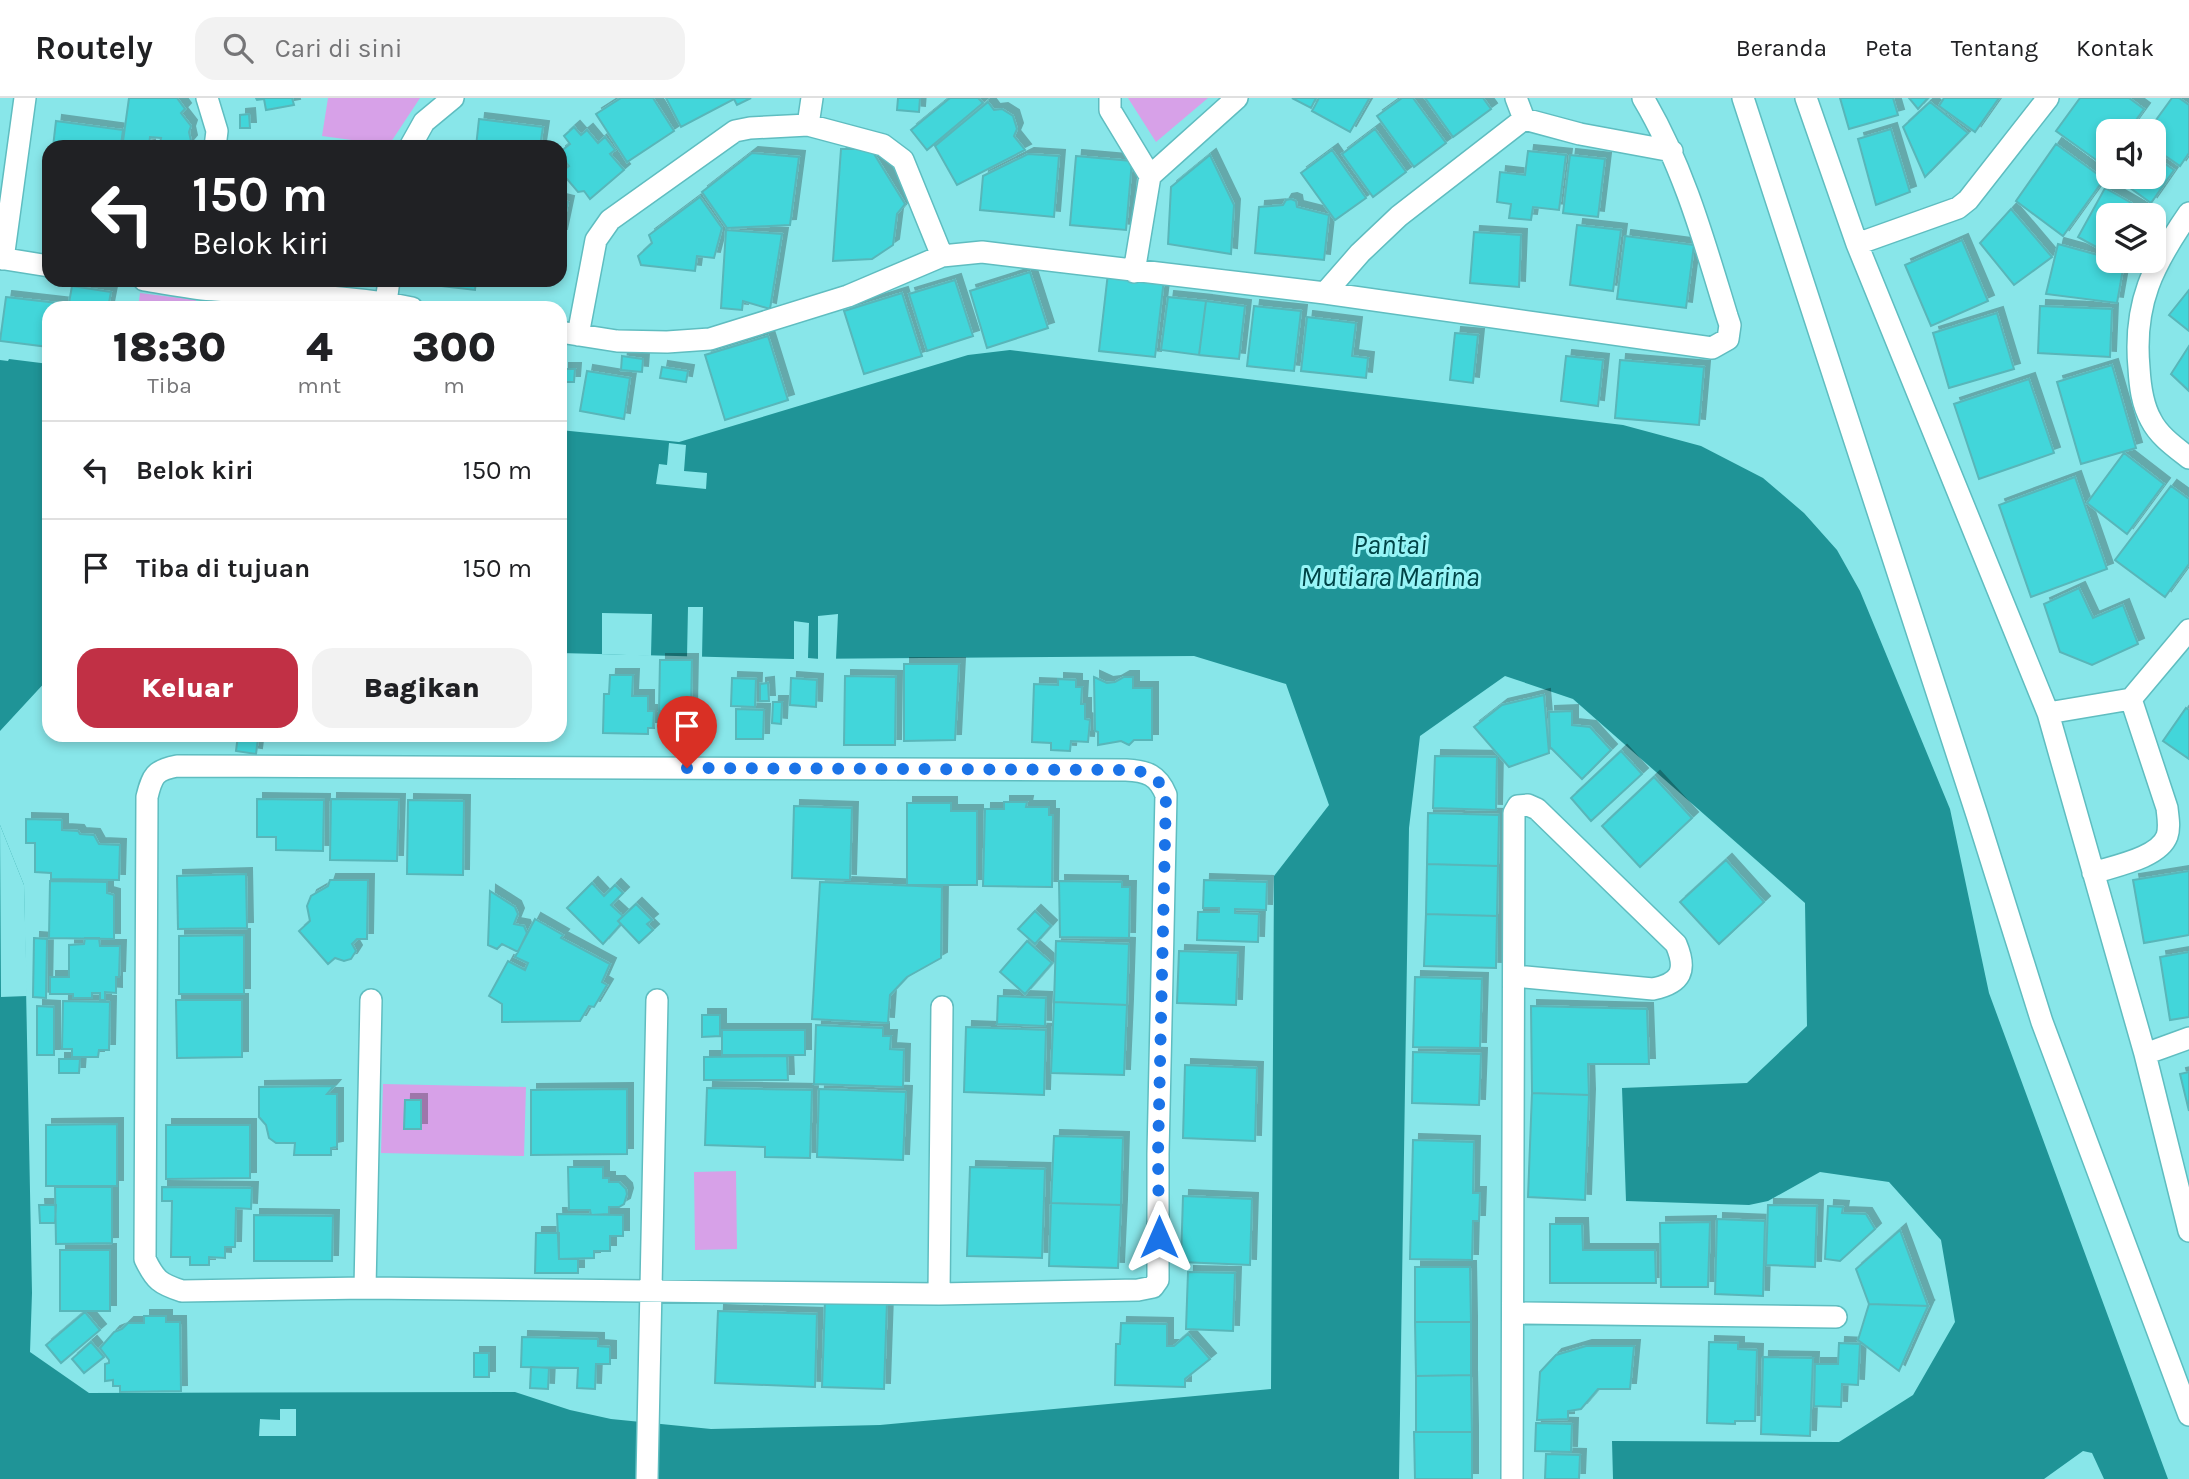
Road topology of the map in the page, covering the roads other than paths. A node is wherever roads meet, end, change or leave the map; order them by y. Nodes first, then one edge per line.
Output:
1 (24, 98) edge
2 (207, 98) edge
3 (453, 98) edge
4 (812, 98) edge
5 (1110, 98) edge
6 (1237, 98) edge
7 (1516, 98) edge
8 (1643, 98) edge
9 (1743, 98) edge
10 (1806, 98) edge
11 (2048, 98) edge
12 (1524, 119) junction
13 (808, 125) junction
14 (216, 140) edge
15 (414, 140) edge
16 (1672, 151) junction
17 (1150, 176) junction
18 (2189, 213) edge
19 (1857, 244) junction
20 (942, 256) junction
21 (1, 258) edge
22 (42, 264) edge
23 (1134, 272) junction
24 (229, 287) edge
25 (1325, 293) junction
26 (366, 301) edge
27 (569, 334) edge
28 (2189, 458) edge
29 (2189, 630) edge
30 (2131, 699) junction
31 (2048, 713) junction
32 (2093, 873) junction
33 (1514, 976) junction
34 (657, 999) dead end
35 (371, 1000) dead end
36 (942, 1007) dead end
37 (2189, 1038) edge
38 (2145, 1054) junction
39 (2189, 1231) edge
40 (365, 1289) junction
41 (650, 1292) junction
42 (939, 1294) junction
43 (1514, 1313) junction
44 (1836, 1317) dead end
45 (2189, 1415) edge
46 (647, 1479) edge
47 (1512, 1479) edge

1 - 21 street
2 - 14 street
3 - 15 street
4 - 13 street
5 - 17 street
6 - 17 street
7 - 12 street
8 - 16 street
9 - 45 street
10 - 19 street
11 - 19 street
12 - 16 street
12 - 25 street
13 - 20 street
13 - 27 street
16 - 25 street
17 - 23 street
18 - 28 street
19 - 31 street
20 - 23 street
20 - 27 street
21 - 22 street
23 - 25 street
24 - 26 street
29 - 30 street
30 - 31 street
30 - 32 street
31 - 32 street
32 - 38 street
33 - 33 street
33 - 43 street
34 - 41 street
35 - 40 street
36 - 42 street
37 - 38 street
38 - 39 street
40 - 41 street
40 - 42 street
41 - 42 street
41 - 46 street
43 - 44 street
43 - 47 street

